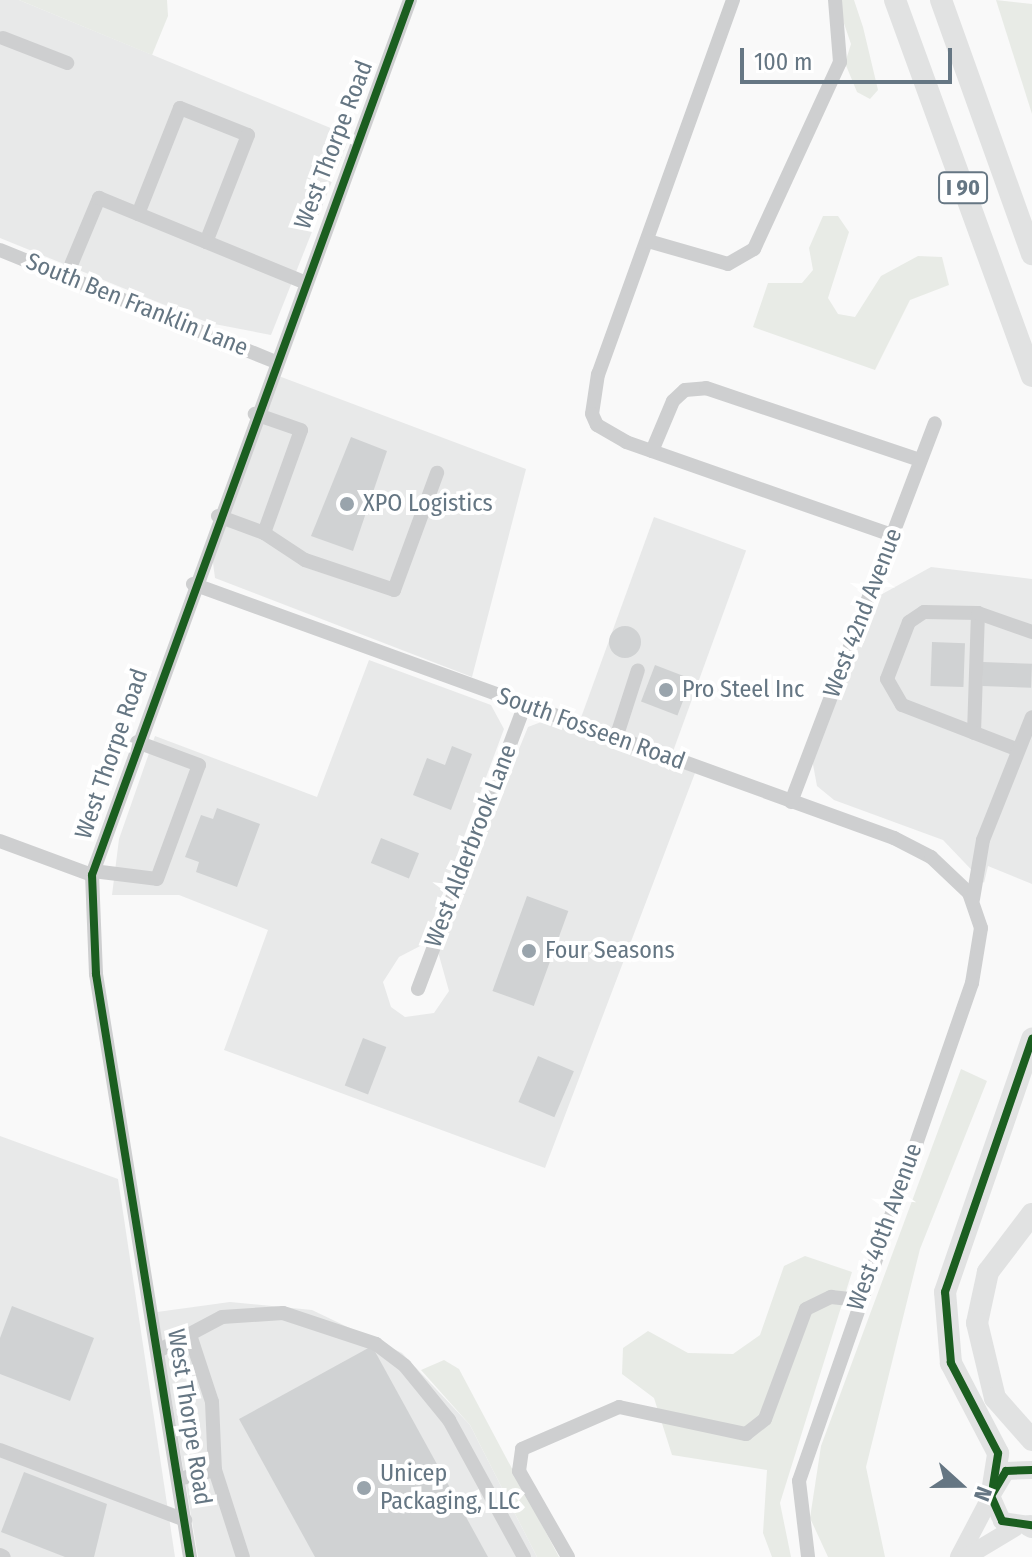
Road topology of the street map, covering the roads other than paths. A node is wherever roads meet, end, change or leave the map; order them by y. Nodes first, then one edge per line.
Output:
1 (410, 0) edge
2 (733, 0) edge
3 (835, 0) edge
4 (895, 0) edge
5 (941, 0) edge
6 (1, 40) edge
7 (67, 63) dead end
8 (138, 214) junction
9 (648, 241) junction
10 (206, 242) junction
11 (0, 250) edge
12 (1032, 254) edge
13 (66, 277) junction
14 (304, 282) junction
15 (274, 361) junction
16 (1032, 376) edge
17 (255, 414) junction
18 (935, 423) dead end
19 (652, 451) junction
20 (920, 460) junction
21 (437, 473) dead end
22 (218, 516) junction
23 (264, 533) junction
24 (892, 535) junction
25 (193, 584) junction
26 (978, 613) junction
27 (1032, 632) edge
28 (638, 670) dead end
29 (525, 704) junction
30 (1032, 717) edge
31 (974, 733) junction
32 (616, 738) junction
33 (137, 742) junction
34 (1016, 749) junction
35 (791, 802) junction
36 (0, 841) edge
37 (93, 873) junction
38 (973, 899) junction
39 (418, 989) dead end
40 (1032, 1039) edge
41 (1032, 1214) edge
42 (859, 1300) junction
43 (191, 1338) junction
44 (158, 1351) junction
45 (1032, 1440) edge
46 (0, 1450) edge
47 (215, 1470) junction
48 (1032, 1470) edge
49 (179, 1479) junction
50 (992, 1491) junction
51 (185, 1520) junction
52 (1028, 1526) edge
53 (190, 1557) edge
54 (243, 1557) edge
55 (524, 1557) edge
56 (568, 1557) edge
57 (808, 1557) edge
58 (959, 1557) edge
59 (966, 1557) edge

1 - 14 street, West Thorpe Road
2 - 9 street
3 - 9 street
4 - 16 highway, I 90
5 - 12 highway, I 90
6 - 7 street
8 - 10 street
8 - 10 street
8 - 13 street
9 - 19 street
10 - 14 street
11 - 13 street, South Ben Franklin Lane
13 - 15 street, South Ben Franklin Lane
14 - 15 street, West Thorpe Road
15 - 17 street, West Thorpe Road
17 - 22 street, West Thorpe Road
17 - 23 street
18 - 20 street, West 42nd Avenue
19 - 20 street
19 - 24 street
20 - 24 street, West 42nd Avenue
21 - 23 street
22 - 23 street
22 - 25 street, West Thorpe Road
24 - 35 street, West 42nd Avenue
25 - 29 street, South Fosseen Road
25 - 33 street, West Thorpe Road
26 - 27 street
26 - 31 street
26 - 31 street
28 - 32 street
29 - 32 street, South Fosseen Road
29 - 39 street, West Alderbrook Lane
30 - 34 street
31 - 34 street
32 - 35 street, South Fosseen Road
33 - 37 street, West Thorpe Road
33 - 37 street
34 - 38 street
35 - 38 street, South Fosseen Road
36 - 37 street
37 - 44 street, West Thorpe Road
38 - 42 street, West 40th Avenue
40 - 50 highway
41 - 45 highway
42 - 56 street
42 - 57 street, West 40th Avenue
43 - 44 street
43 - 47 street
43 - 55 street
44 - 49 street, West Thorpe Road
46 - 51 street
47 - 49 street
47 - 54 street
48 - 50 main road
49 - 51 street, West Thorpe Road
50 - 52 main road
50 - 58 main road
51 - 53 street, West Thorpe Road
52 - 59 main road

